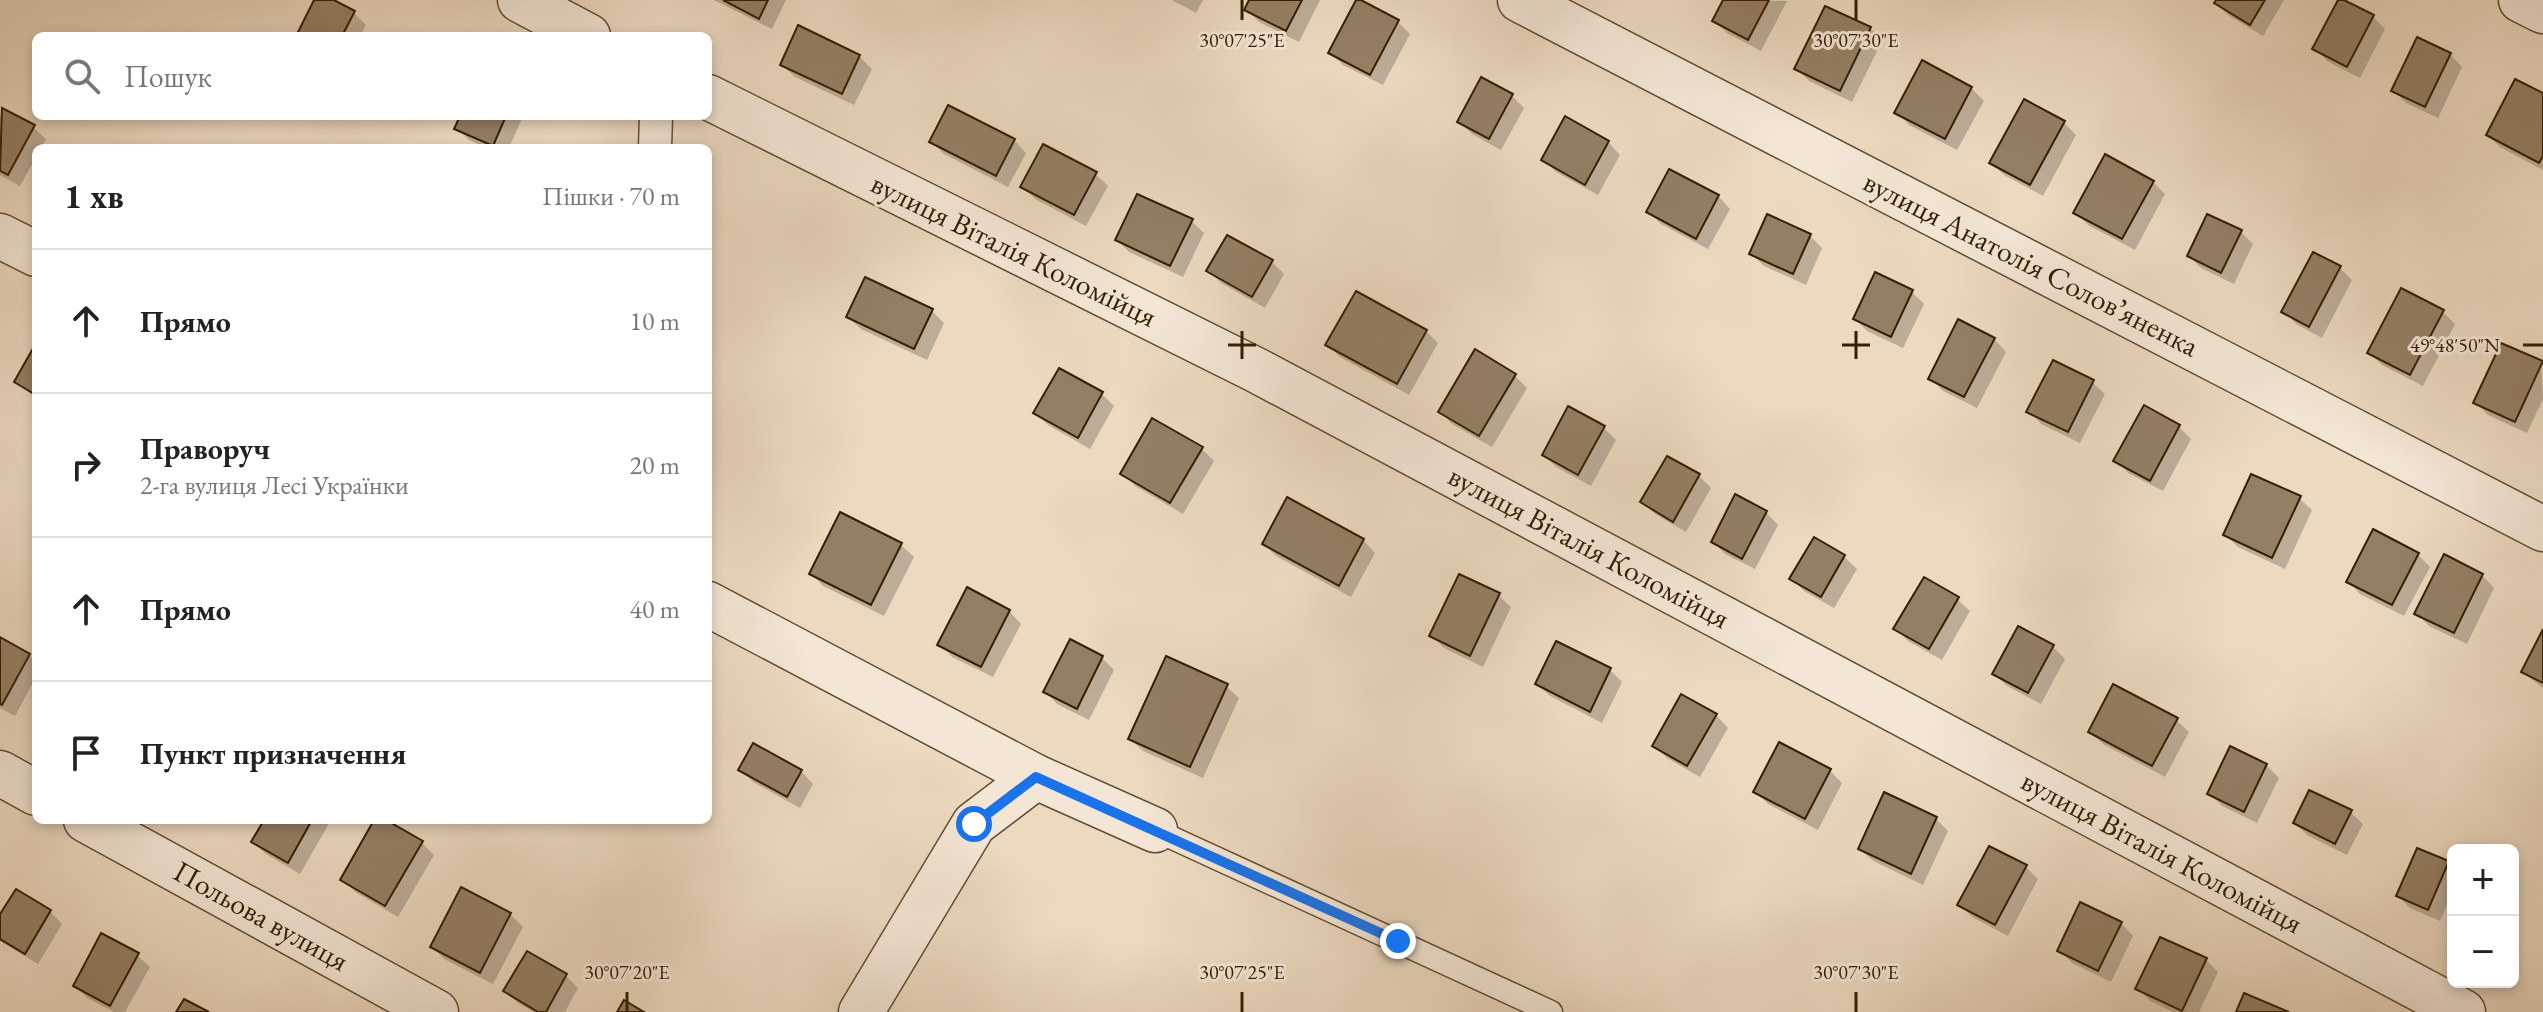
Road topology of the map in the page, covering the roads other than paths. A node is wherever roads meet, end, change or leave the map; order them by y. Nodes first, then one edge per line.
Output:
1 (520, 0) edge
2 (1520, 0) edge
3 (2521, 0) edge
4 (2543, 11) edge
5 (580, 32) edge
6 (712, 99) edge
7 (656, 120) edge
8 (655, 144) edge
9 (0, 236) edge
10 (32, 252) edge
11 (2543, 529) edge
12 (712, 606) edge
13 (0, 773) edge
14 (1036, 777) junction
15 (32, 791) edge
16 (93, 824) edge
17 (1155, 830) joint
18 (436, 1012) edge
19 (861, 1012) edge
20 (1551, 1012) edge
21 (2463, 1012) edge

1 - 5 street
2 - 11 street, вулиця Анатолія Соловʼяненка
3 - 4 street
6 - 21 street, вулиця Віталія Коломійця
7 - 8 street
9 - 10 street
12 - 14 street
13 - 15 street
14 - 17 street
14 - 19 street
16 - 18 street, Польова вулиця
17 - 20 lane

